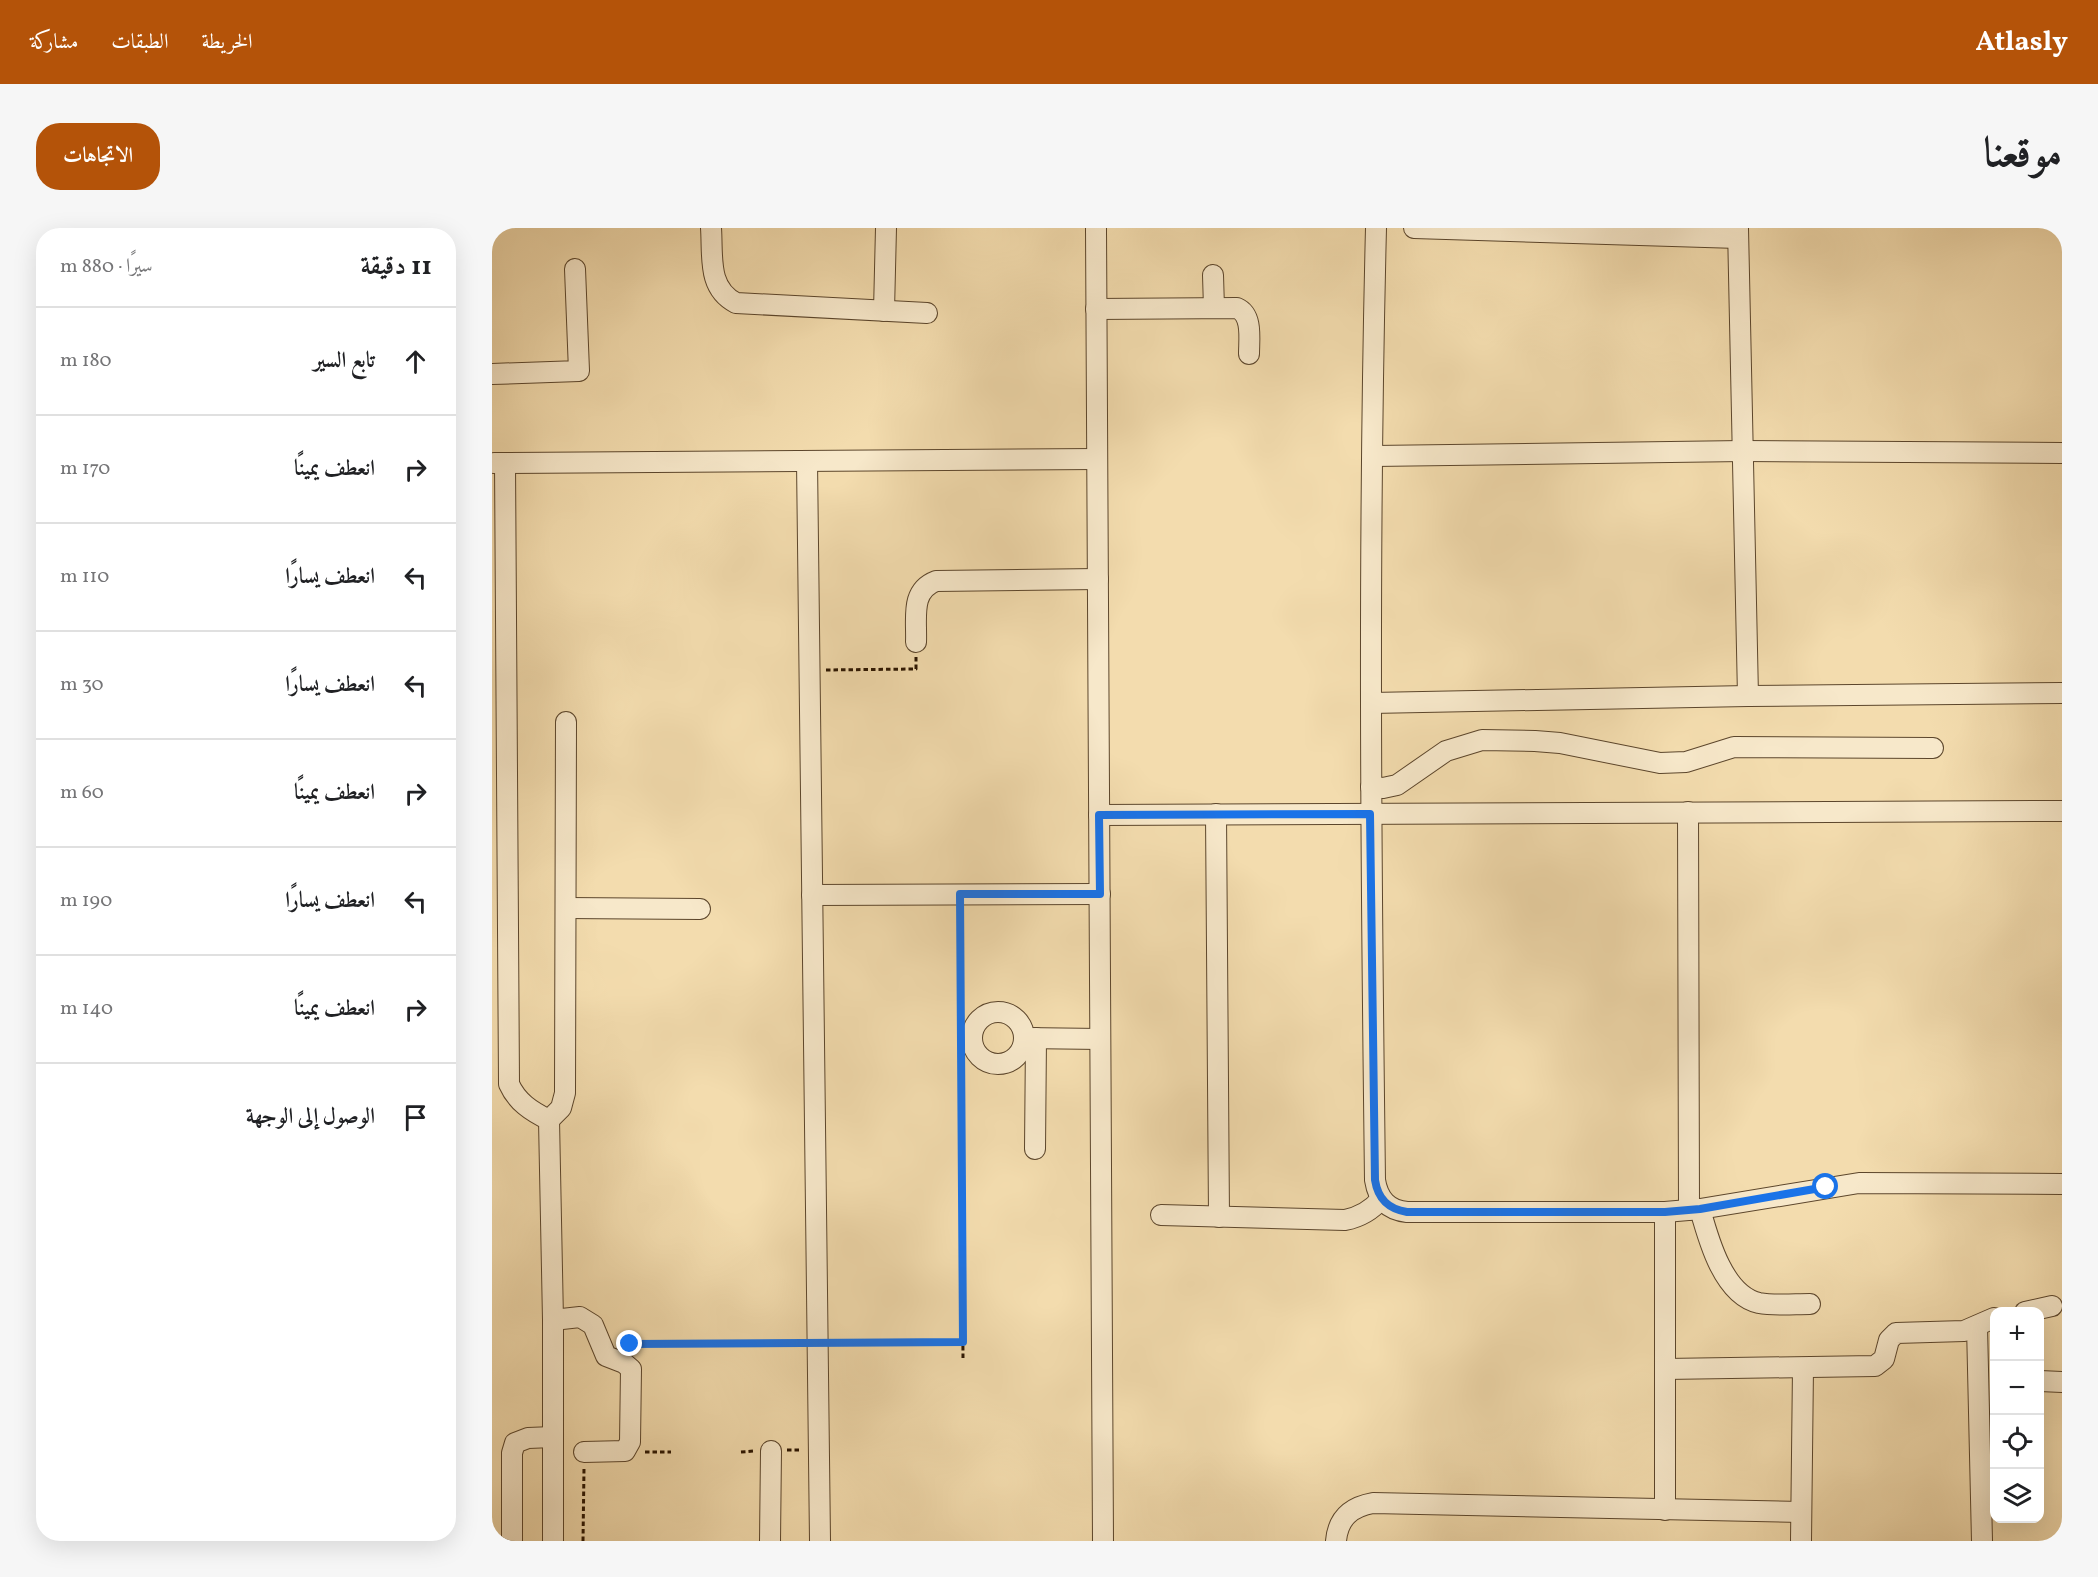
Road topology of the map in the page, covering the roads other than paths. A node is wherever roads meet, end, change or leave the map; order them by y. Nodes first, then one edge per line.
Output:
1 (711, 228) edge
2 (886, 228) edge
3 (1096, 228) edge
4 (1376, 228) edge
5 (1414, 228) edge
6 (1738, 233) edge
7 (575, 269) dead end
8 (1213, 275) dead end
9 (1214, 308) junction
10 (1096, 309) junction
11 (884, 311) junction
12 (927, 313) dead end
13 (1249, 354) dead end
14 (492, 374) edge
15 (1743, 451) junction
16 (2062, 453) edge
17 (1374, 456) junction
18 (1097, 459) junction
19 (807, 462) junction
20 (499, 463) edge
21 (1098, 579) junction
22 (916, 642) road end
23 (2062, 693) edge
24 (1748, 696) junction
25 (1371, 703) junction
26 (566, 722) dead end
27 (1933, 748) dead end
28 (1371, 787) junction
29 (2062, 811) edge
30 (1688, 812) junction
31 (1216, 814) junction
32 (1370, 814) junction
33 (1099, 815) junction
34 (1100, 894) junction
35 (812, 895) junction
36 (566, 908) junction
37 (700, 909) dead end
38 (1030, 1038) junction
39 (1100, 1039) junction
40 (549, 1120) junction
41 (1035, 1149) dead end
42 (2062, 1185) edge
43 (1381, 1199) junction
44 (1694, 1209) junction
45 (1665, 1212) junction
46 (1161, 1215) dead end
47 (1219, 1217) junction
48 (1810, 1304) dead end
49 (2052, 1306) dead end
50 (2044, 1307) edge
51 (553, 1320) junction
52 (1986, 1322) edge
53 (1803, 1368) junction
54 (1665, 1369) junction
55 (1986, 1379) edge
56 (2044, 1381) edge
57 (2062, 1382) edge
58 (553, 1437) junction
59 (771, 1451) dead end
60 (584, 1452) road end
61 (1665, 1510) junction
62 (1801, 1512) junction
63 (512, 1541) edge
64 (553, 1541) edge
65 (770, 1541) edge
66 (820, 1541) edge
67 (1103, 1541) edge
68 (1336, 1541) edge
69 (1801, 1541) edge
70 (1982, 1541) edge

1 - 11 lane
2 - 11 lane
3 - 10 lane
4 - 17 lane
5 - 6 lane
6 - 15 lane
7 - 14 lane
8 - 9 lane
9 - 10 lane
9 - 13 lane
10 - 18 lane
11 - 12 lane
15 - 16 lane
15 - 17 lane
15 - 24 lane
17 - 25 lane
18 - 19 lane
18 - 21 lane
19 - 20 lane
19 - 35 lane
20 - 40 lane
21 - 22 lane
21 - 33 lane
23 - 24 lane
24 - 25 lane
25 - 28 lane
26 - 36 lane
27 - 28 lane
28 - 32 lane
29 - 30 lane
30 - 32 lane
30 - 44 lane
31 - 32 lane
31 - 33 lane
31 - 47 lane
32 - 43 lane
33 - 34 lane
34 - 35 lane
34 - 39 lane
35 - 66 lane
36 - 37 lane
36 - 40 lane
38 - 38 lane
38 - 39 lane
38 - 41 lane
39 - 67 lane
40 - 51 lane
42 - 44 lane
43 - 45 lane
43 - 47 lane
44 - 45 lane
44 - 48 lane
45 - 54 lane
46 - 47 lane
49 - 50 lane
51 - 58 lane
51 - 60 lane
52 - 53 lane
52 - 55 lane
53 - 54 lane
53 - 62 lane
54 - 61 lane
55 - 70 lane
56 - 57 lane
58 - 63 lane
58 - 64 lane
59 - 65 lane
61 - 62 lane
61 - 68 lane
62 - 69 lane

